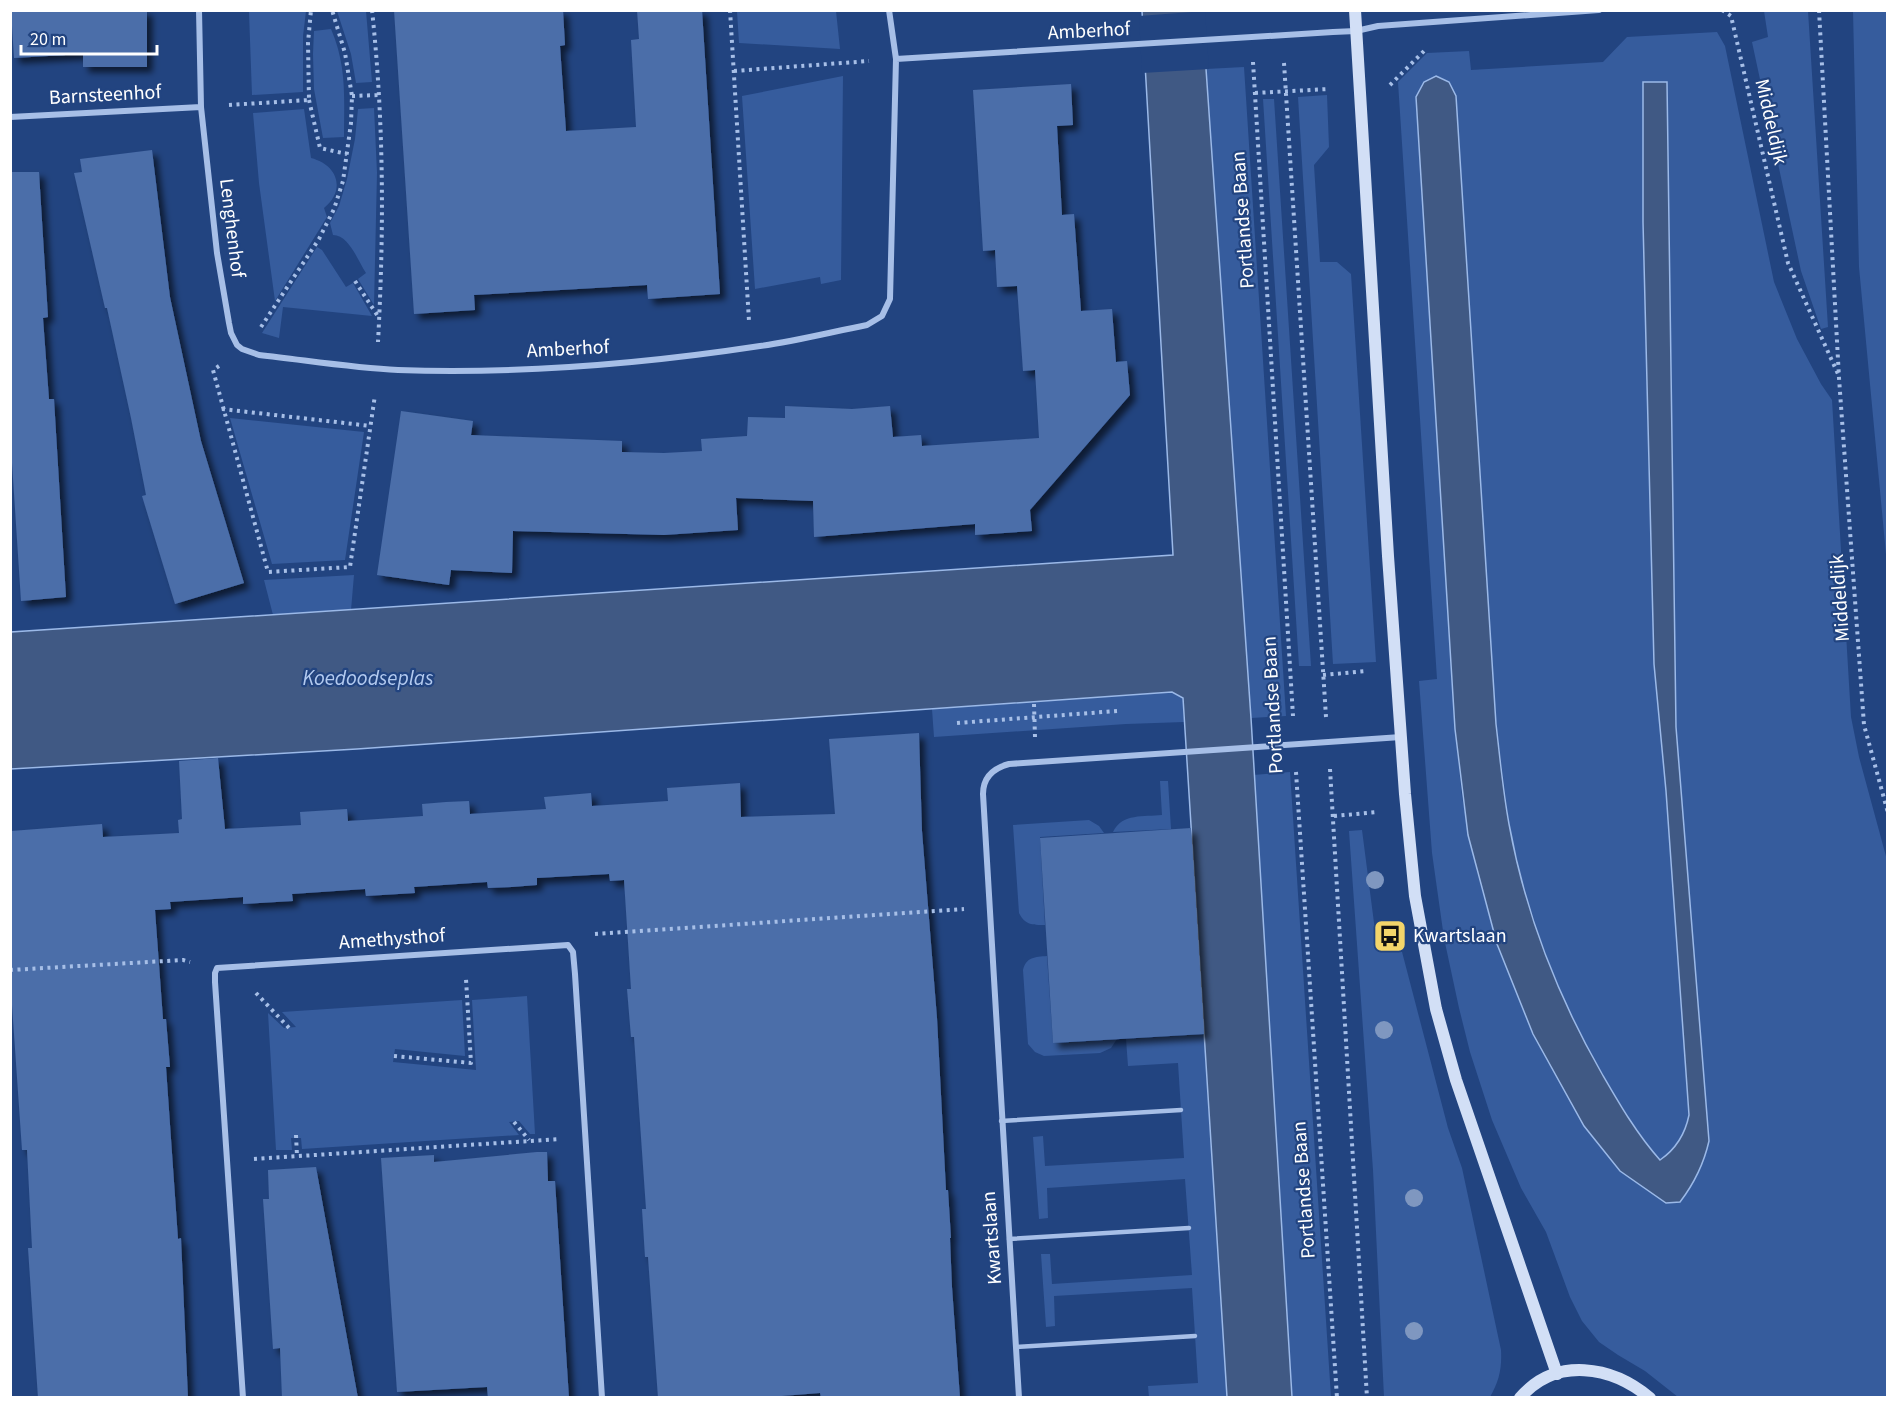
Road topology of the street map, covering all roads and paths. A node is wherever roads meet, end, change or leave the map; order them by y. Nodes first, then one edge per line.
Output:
1 (199, 10) edge
2 (311, 10) edge
3 (332, 10) edge
4 (729, 10) edge
5 (889, 10) edge
6 (1354, 10) edge
7 (1599, 10) edge
8 (1722, 10) edge
9 (1819, 10) edge
10 (1356, 31) junction
11 (1252, 37) junction
12 (896, 59) junction
13 (734, 71) junction
14 (380, 95) dead end
15 (352, 96) junction
16 (309, 100) junction
17 (201, 107) junction
18 (10, 117) edge
19 (347, 154) junction
20 (355, 281) dead end
21 (379, 319) dead end
22 (761, 346) junction
23 (242, 350) junction
24 (1839, 378) junction
25 (222, 409) dead end
26 (371, 426) dead end
27 (1034, 704) dead end
28 (1117, 711) dead end
29 (1035, 718) junction
30 (957, 723) dead end
31 (1035, 730) dead end
32 (1401, 737) junction
33 (1294, 744) junction
34 (1386, 811) dead end
35 (1887, 813) edge
36 (1334, 816) dead end
37 (989, 907) junction
38 (568, 945) junction
39 (464, 951) junction
40 (232, 967) junction
41 (217, 968) junction
42 (10, 970) edge
43 (290, 1029) dead end
44 (394, 1056) dead end
45 (1181, 1110) dead end
46 (1001, 1121) junction
47 (514, 1122) dead end
48 (296, 1135) dead end
49 (585, 1137) junction
50 (529, 1141) junction
51 (297, 1156) junction
52 (227, 1161) junction
53 (1188, 1228) dead end
54 (1009, 1239) junction
55 (1195, 1336) dead end
56 (1016, 1347) junction
57 (1557, 1374) junction
58 (243, 1398) edge
59 (602, 1398) edge
60 (1018, 1398) edge
61 (1337, 1398) edge
62 (1520, 1398) edge
63 (1650, 1398) edge

1 - 17 street, Lenghenhof
2 - 16 path
3 - 15 path
4 - 13 path
5 - 12 street, Amberhof
6 - 10 street
7 - 10 street, Amberhof
8 - 24 path, Middeldijk
9 - 24 path, Middeldijk
10 - 11 street, Amberhof
10 - 32 street
11 - 12 street, Amberhof
11 - 33 path, Portlandse Baan
12 - 13 path
12 - 22 street, Amberhof
13 - 22 path
14 - 15 path
15 - 19 path
16 - 17 path
16 - 19 path
17 - 18 street, Barnsteenhof
17 - 23 street, Lenghenhof
19 - 23 path
20 - 21 path
22 - 23 street, Amberhof
24 - 35 path, Middeldijk
25 - 26 path
27 - 29 path
28 - 29 path
29 - 30 path
29 - 31 path
32 - 33 street, Kwartslaan
32 - 57 street
33 - 37 street, Kwartslaan
33 - 61 path, Portlandse Baan
34 - 36 path
37 - 38 path
37 - 46 street, Kwartslaan
38 - 39 street, Amethysthof
38 - 49 street
39 - 40 street, Amethysthof
39 - 44 path
40 - 41 street, Amethysthof
40 - 43 path
41 - 42 path
41 - 52 street
45 - 46 lane
46 - 54 street, Kwartslaan
47 - 50 path
48 - 51 path
49 - 50 path
49 - 59 street
50 - 51 path
51 - 52 path
52 - 58 street
53 - 54 lane
54 - 56 street, Kwartslaan
55 - 56 lane
56 - 60 street, Kwartslaan
57 - 62 street
57 - 63 street

